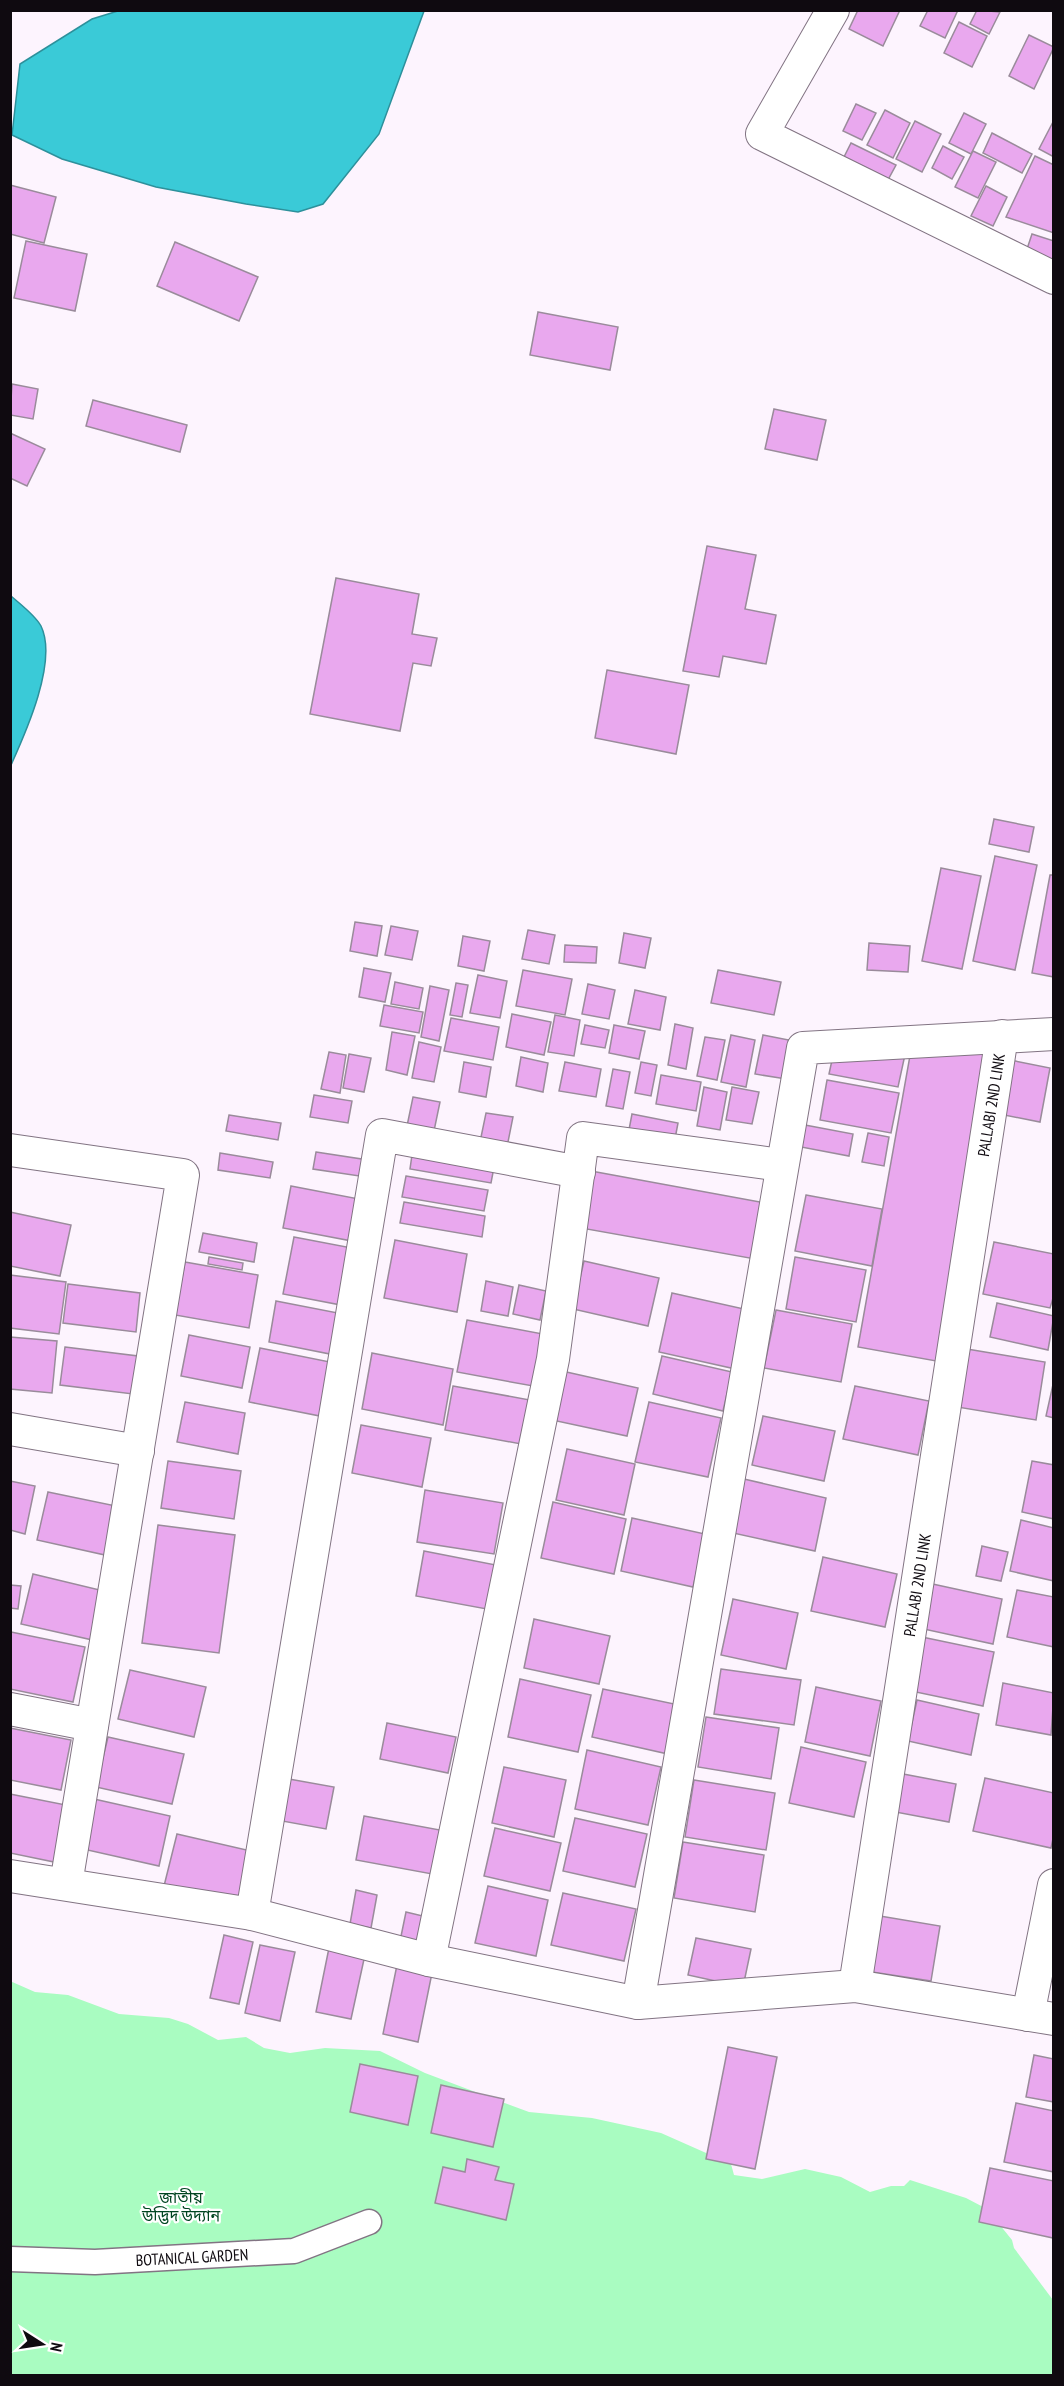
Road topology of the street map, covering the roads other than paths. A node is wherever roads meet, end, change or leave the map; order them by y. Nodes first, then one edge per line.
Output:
1 (833, 10) edge
2 (1053, 278) edge
3 (1053, 1034) edge
4 (1002, 1035) junction
5 (10, 1150) edge
6 (781, 1165) junction
7 (579, 1173) junction
8 (10, 1429) edge
9 (138, 1451) junction
10 (10, 1708) edge
11 (92, 1725) junction
12 (10, 1876) edge
13 (66, 1884) junction
14 (1053, 1885) edge
15 (252, 1914) junction
16 (429, 1960) junction
17 (855, 1986) junction
18 (638, 2003) junction
19 (1041, 2017) edge
20 (369, 2222) dead end
21 (10, 2259) edge

1 - 2 street
3 - 4 street, PALLABI 2ND LINK
4 - 6 street
4 - 17 street, PALLABI 2ND LINK
5 - 9 street
6 - 7 street
6 - 18 street
7 - 15 street
7 - 16 street
8 - 9 street
9 - 11 street
10 - 11 street
11 - 13 street
12 - 13 street
13 - 15 street
14 - 19 street
15 - 16 street
16 - 18 street
17 - 18 street
17 - 19 street
20 - 21 street, BOTANICAL GARDEN

